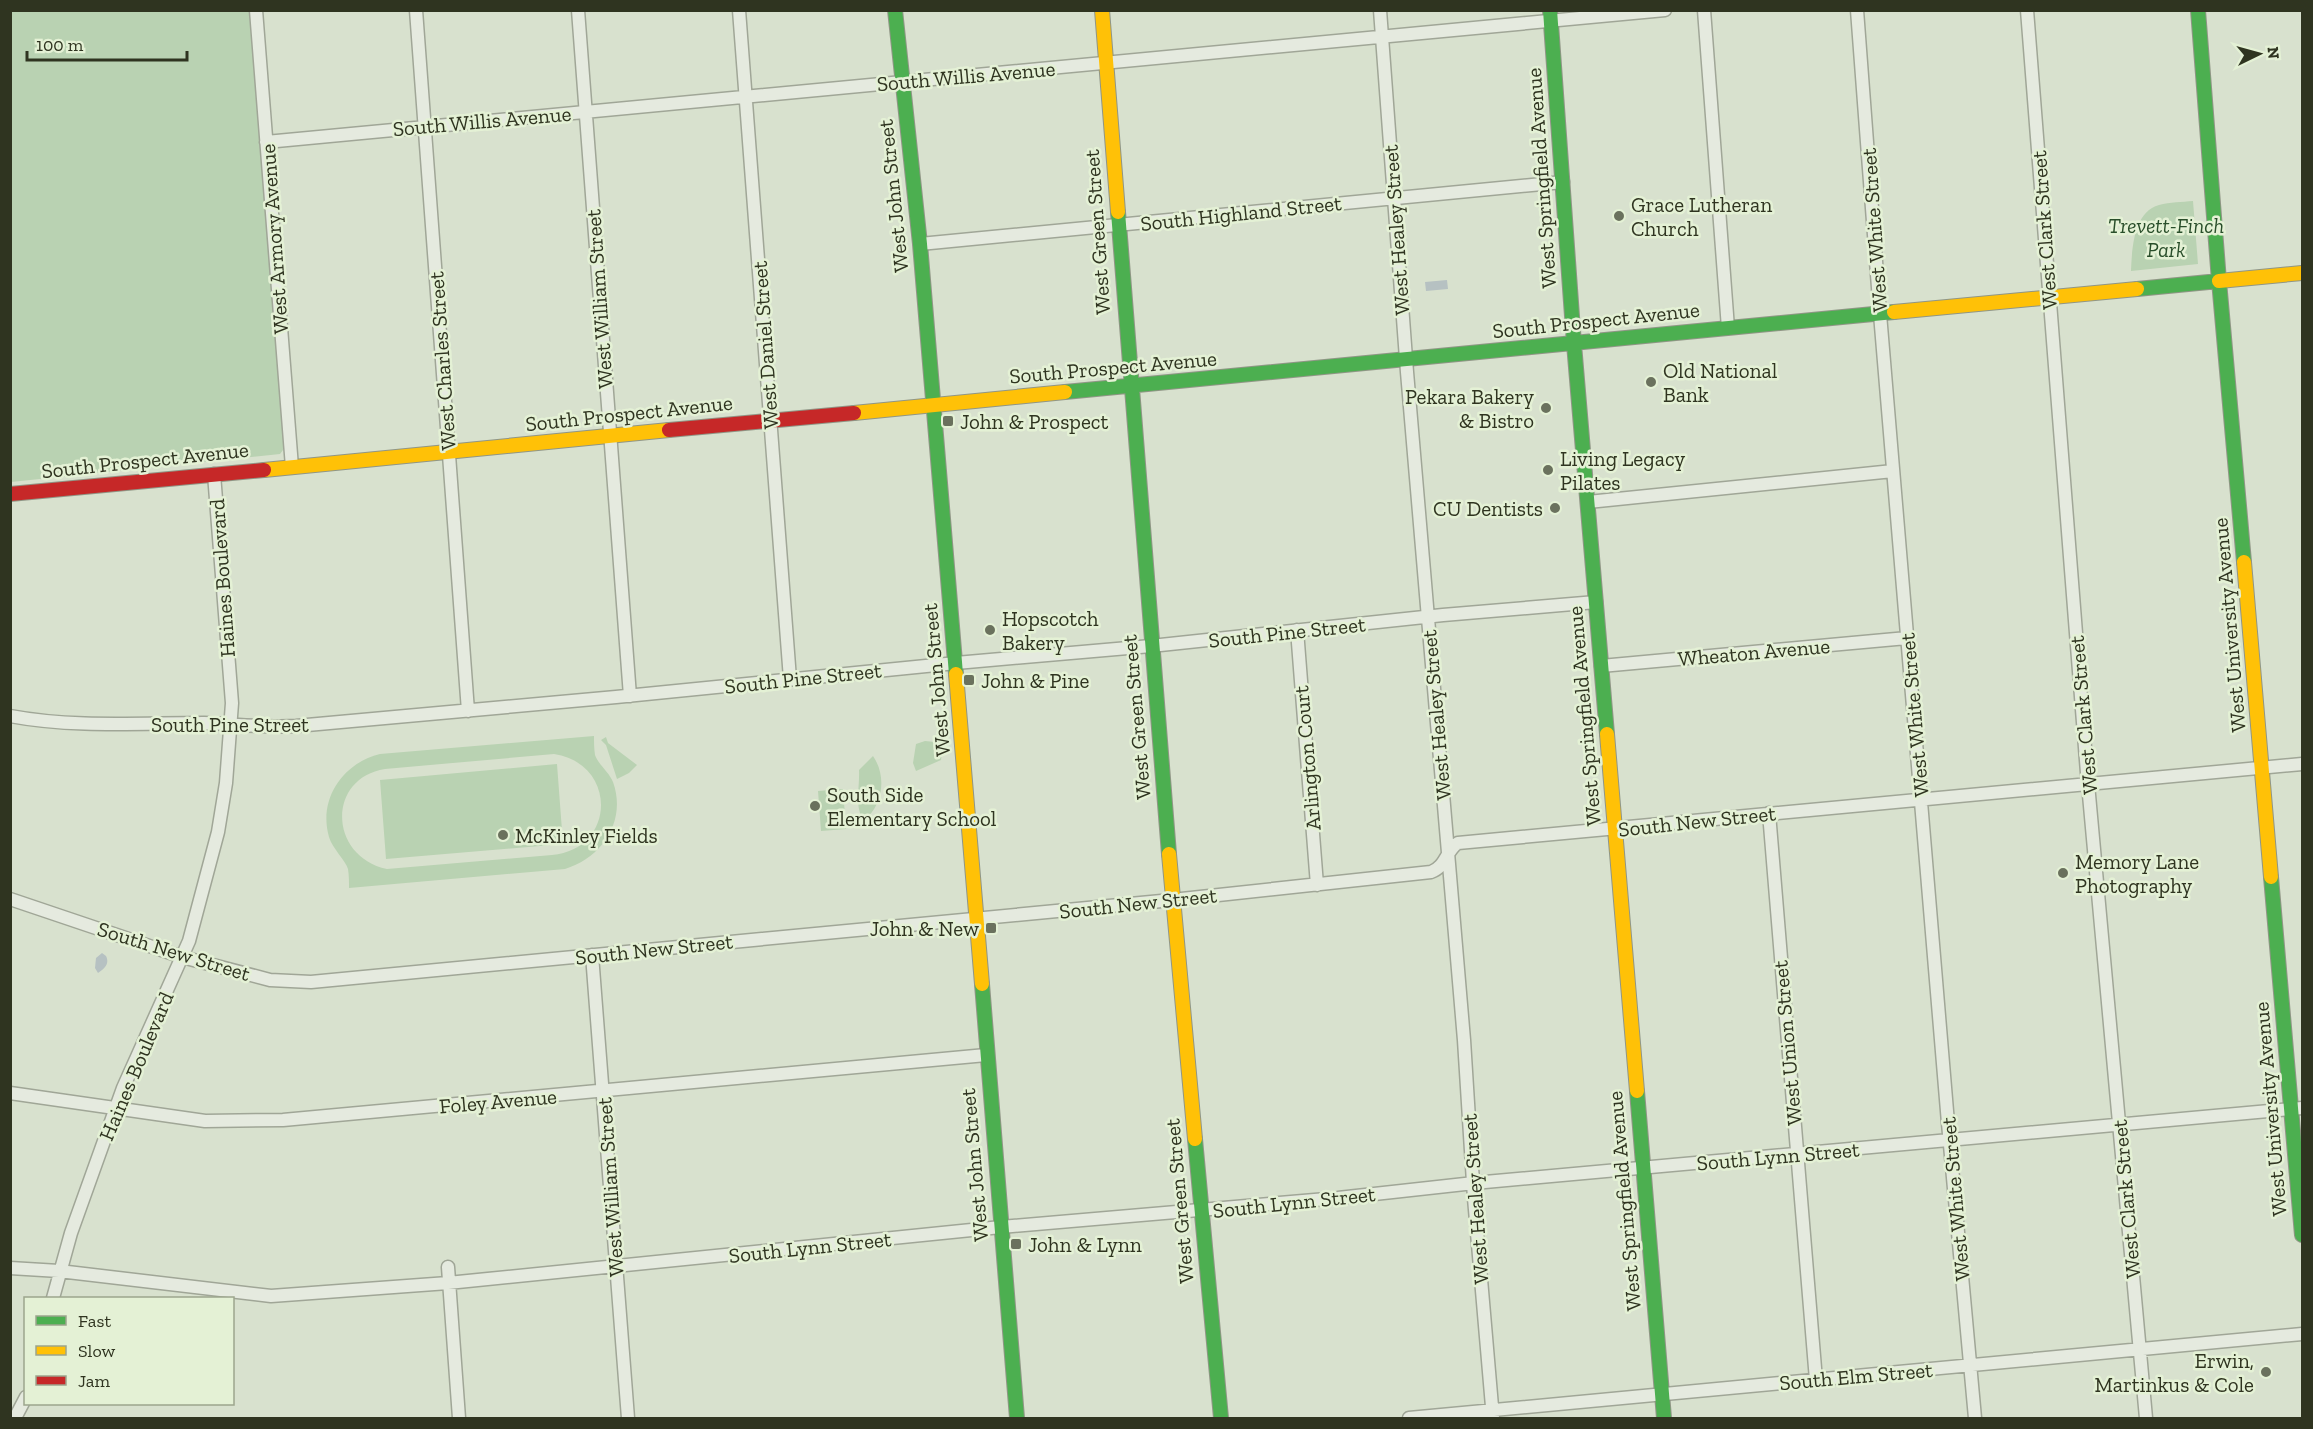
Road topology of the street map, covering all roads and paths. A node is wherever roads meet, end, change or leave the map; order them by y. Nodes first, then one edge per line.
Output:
1 (256, 10) edge
2 (416, 10) edge
3 (578, 10) edge
4 (739, 10) edge
5 (896, 10) edge
6 (1102, 10) edge
7 (1380, 10) edge
8 (1665, 10) edge
9 (1704, 10) edge
10 (1857, 10) edge
11 (2027, 10) edge
12 (2198, 10) edge
13 (1550, 16) edge
14 (1382, 38) junction
15 (1106, 64) junction
16 (902, 81) junction
17 (746, 96) junction
18 (585, 111) junction
19 (425, 126) junction
20 (266, 142) junction
21 (1563, 182) junction
22 (1394, 198) junction
23 (1118, 225) junction
24 (920, 244) junction
25 (2302, 273) edge
26 (2218, 281) junction
27 (2049, 298) junction
28 (1880, 314) junction
29 (1728, 328) junction
30 (1574, 344) junction
31 (1406, 360) junction
32 (1130, 386) junction
33 (934, 405) junction
34 (770, 420) junction
35 (610, 436) junction
36 (449, 452) junction
37 (292, 467) junction
38 (1893, 471) junction
39 (214, 474) junction
40 (10, 494) edge
41 (1588, 502) junction
42 (1596, 602) junction
43 (1427, 617) junction
44 (1297, 630) junction
45 (1907, 639) junction
46 (1151, 646) junction
47 (956, 663) junction
48 (1601, 666) junction
49 (790, 679) junction
50 (630, 696) junction
51 (468, 711) junction
52 (10, 716) edge
53 (231, 724) junction
54 (2302, 764) edge
55 (2262, 768) junction
56 (2088, 784) junction
57 (1921, 799) junction
58 (1769, 813) junction
59 (1614, 830) junction
60 (1448, 856) junction
61 (1317, 885) junction
62 (10, 899) edge
63 (1172, 900) junction
64 (976, 918) junction
65 (592, 955) junction
66 (182, 957) junction
67 (986, 1055) junction
68 (603, 1092) junction
69 (10, 1093) edge
70 (116, 1109) junction
71 (2297, 1109) edge
72 (2119, 1125) junction
73 (1949, 1140) junction
74 (1796, 1154) junction
75 (1642, 1169) junction
76 (1474, 1183) junction
77 (1201, 1211) junction
78 (1001, 1227) junction
79 (2302, 1235) edge
80 (616, 1266) junction
81 (448, 1267) dead end
82 (10, 1268) edge
83 (59, 1271) junction
84 (448, 1283) junction
85 (53, 1297) edge
86 (2302, 1334) edge
87 (2140, 1350) junction
88 (1970, 1366) junction
89 (1816, 1380) junction
90 (1662, 1395) junction
91 (24, 1401) edge
92 (1493, 1414) edge
93 (15, 1419) edge
94 (459, 1419) edge
95 (627, 1419) edge
96 (1017, 1419) edge
97 (1221, 1419) edge
98 (1409, 1419) edge
99 (1664, 1419) edge
100 (1975, 1419) edge
101 (2146, 1419) edge

1 - 20 street, West Armory Avenue
2 - 19 street, West Charles Street
3 - 18 street, West William Street
4 - 17 street, West Daniel Street
5 - 16 main road, West John Street
6 - 15 main road, West Green Street
7 - 14 street, West Healey Street
8 - 13 street, South Willis Avenue
9 - 29 street
10 - 28 street, West White Street
11 - 27 street, West Clark Street
12 - 26 main road, West University Avenue
13 - 14 street, South Willis Avenue
13 - 21 main road, West Springfield Avenue
14 - 15 street, South Willis Avenue
14 - 22 street, West Healey Street
15 - 16 street, South Willis Avenue
15 - 23 main road, West Green Street
16 - 17 street, South Willis Avenue
16 - 24 main road, West John Street
17 - 18 street, South Willis Avenue
17 - 34 street, West Daniel Street
18 - 19 street, South Willis Avenue
18 - 35 street, West William Street
19 - 20 street, South Willis Avenue
19 - 36 street, West Charles Street
20 - 37 street, West Armory Avenue
21 - 22 street, South Highland Street
21 - 30 main road, West Springfield Avenue
22 - 23 street, South Highland Street
22 - 31 street, West Healey Street
23 - 24 street, South Highland Street
23 - 32 main road, West Green Street
24 - 33 main road, West John Street
25 - 26 main road, South Prospect Avenue
26 - 27 main road, South Prospect Avenue
26 - 55 main road, West University Avenue
27 - 28 main road, South Prospect Avenue
27 - 56 street, West Clark Street
28 - 29 main road, South Prospect Avenue
28 - 38 street, West White Street
29 - 30 main road, South Prospect Avenue
30 - 31 main road, South Prospect Avenue
30 - 41 main road, West Springfield Avenue
31 - 32 main road, South Prospect Avenue
31 - 43 street, West Healey Street
32 - 33 main road, South Prospect Avenue
32 - 46 main road, West Green Street
33 - 34 main road, South Prospect Avenue
33 - 47 main road, West John Street
34 - 35 main road, South Prospect Avenue
34 - 49 street, West Daniel Street
35 - 36 main road, South Prospect Avenue
35 - 50 street, West William Street
36 - 37 main road, South Prospect Avenue
36 - 51 street, West Charles Street
37 - 39 main road, South Prospect Avenue
38 - 41 street
38 - 45 street, West White Street
39 - 40 main road, South Prospect Avenue
39 - 53 street, Haines Boulevard
41 - 42 main road, West Springfield Avenue
42 - 43 street, South Pine Street
42 - 48 main road, West Springfield Avenue
43 - 44 street, South Pine Street
43 - 60 street, West Healey Street
44 - 46 street, South Pine Street
44 - 61 street, Arlington Court
45 - 48 street, Wheaton Avenue
45 - 57 street, West White Street
46 - 47 street, South Pine Street
46 - 63 main road, West Green Street
47 - 49 street, South Pine Street
47 - 64 main road, West John Street
48 - 59 main road, West Springfield Avenue
49 - 50 street, South Pine Street
50 - 51 street, South Pine Street
51 - 53 street, South Pine Street
52 - 53 street, South Pine Street
53 - 66 street, Haines Boulevard
54 - 55 street, South New Street
55 - 56 street, South New Street
55 - 71 main road, West University Avenue
56 - 57 street, South New Street
56 - 72 street, West Clark Street
57 - 58 street, South New Street
57 - 73 street, West White Street
58 - 59 street, South New Street
58 - 74 street, West Union Street
59 - 60 street, South New Street
59 - 75 main road, West Springfield Avenue
60 - 61 street, South New Street
60 - 76 street, West Healey Street
61 - 63 street, South New Street
62 - 66 street, South New Street
63 - 64 street, South New Street
63 - 77 main road, West Green Street
64 - 65 street, South New Street
64 - 67 main road, West John Street
65 - 66 street, South New Street
65 - 68 street, West William Street
66 - 70 street, Haines Boulevard
67 - 68 street, Foley Avenue
67 - 78 main road, West John Street
68 - 70 street, Foley Avenue
68 - 80 street, West William Street
69 - 70 street, Foley Avenue
70 - 83 street, Haines Boulevard
71 - 72 street, South Lynn Street
71 - 79 main road, West University Avenue
72 - 73 street, South Lynn Street
72 - 87 street, West Clark Street
73 - 74 street, South Lynn Street
73 - 88 street, West White Street
74 - 75 street, South Lynn Street
74 - 89 street, West Union Street
75 - 76 street, South Lynn Street
75 - 90 main road, West Springfield Avenue
76 - 77 street, South Lynn Street
76 - 92 street, West Healey Street
77 - 78 street, South Lynn Street
77 - 97 main road, West Green Street
78 - 80 street, South Lynn Street
78 - 96 main road, West John Street
80 - 84 street, South Lynn Street
80 - 95 street, West William Street
81 - 84 street
82 - 83 street, South Lynn Street
83 - 84 street, South Lynn Street
83 - 85 street, Haines Boulevard
84 - 94 street
86 - 87 street, South Elm Street
87 - 88 street, South Elm Street
87 - 101 street, West Clark Street
88 - 89 street, South Elm Street
88 - 100 street, West White Street
89 - 90 street, South Elm Street
90 - 92 street, South Elm Street
90 - 99 main road, West Springfield Avenue
91 - 93 street
92 - 98 street, South Elm Street

